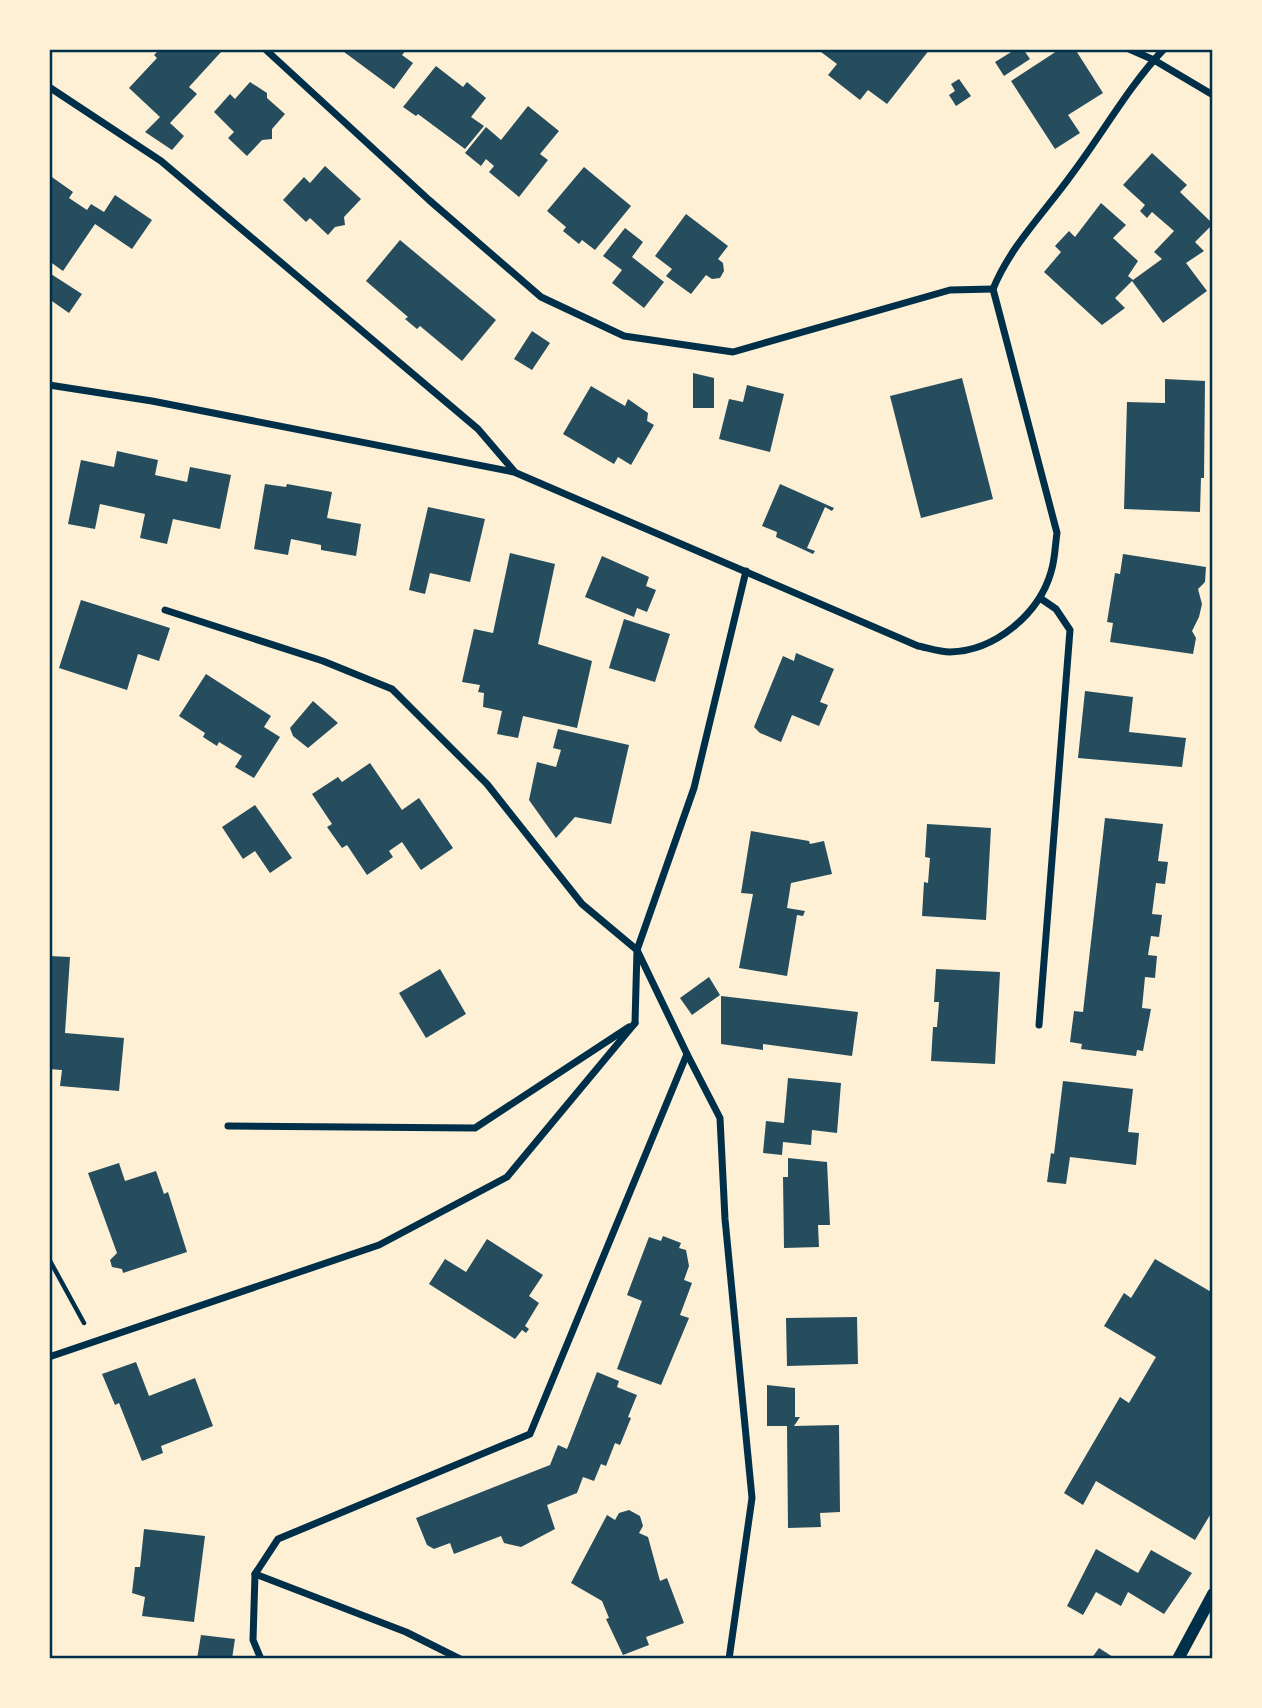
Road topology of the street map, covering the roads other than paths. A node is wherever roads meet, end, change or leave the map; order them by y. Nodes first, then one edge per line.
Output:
1 (265, 49) edge
2 (1129, 49) edge
3 (1164, 49) edge
4 (1154, 60) junction
5 (49, 87) edge
6 (1213, 95) edge
7 (993, 289) junction
8 (49, 385) edge
9 (514, 472) junction
10 (746, 571) junction
11 (1040, 598) junction
12 (165, 610) dead end
13 (637, 950) junction
14 (635, 1023) junction
15 (1039, 1025) dead end
16 (687, 1054) junction
17 (228, 1126) dead end
18 (49, 1357) edge
19 (255, 1574) junction
20 (1213, 1594) edge
21 (261, 1659) edge
22 (460, 1659) edge
23 (729, 1659) edge
24 (1178, 1659) edge

1 - 7 street
2 - 4 street
3 - 4 street
4 - 6 street
4 - 7 street
5 - 9 street
7 - 11 street
8 - 9 street
9 - 10 street
10 - 11 street
10 - 13 street
11 - 15 street
12 - 13 street
13 - 14 street
13 - 16 street
14 - 17 street
14 - 18 street
16 - 19 street
16 - 23 street
19 - 21 street
19 - 22 street
20 - 24 street

